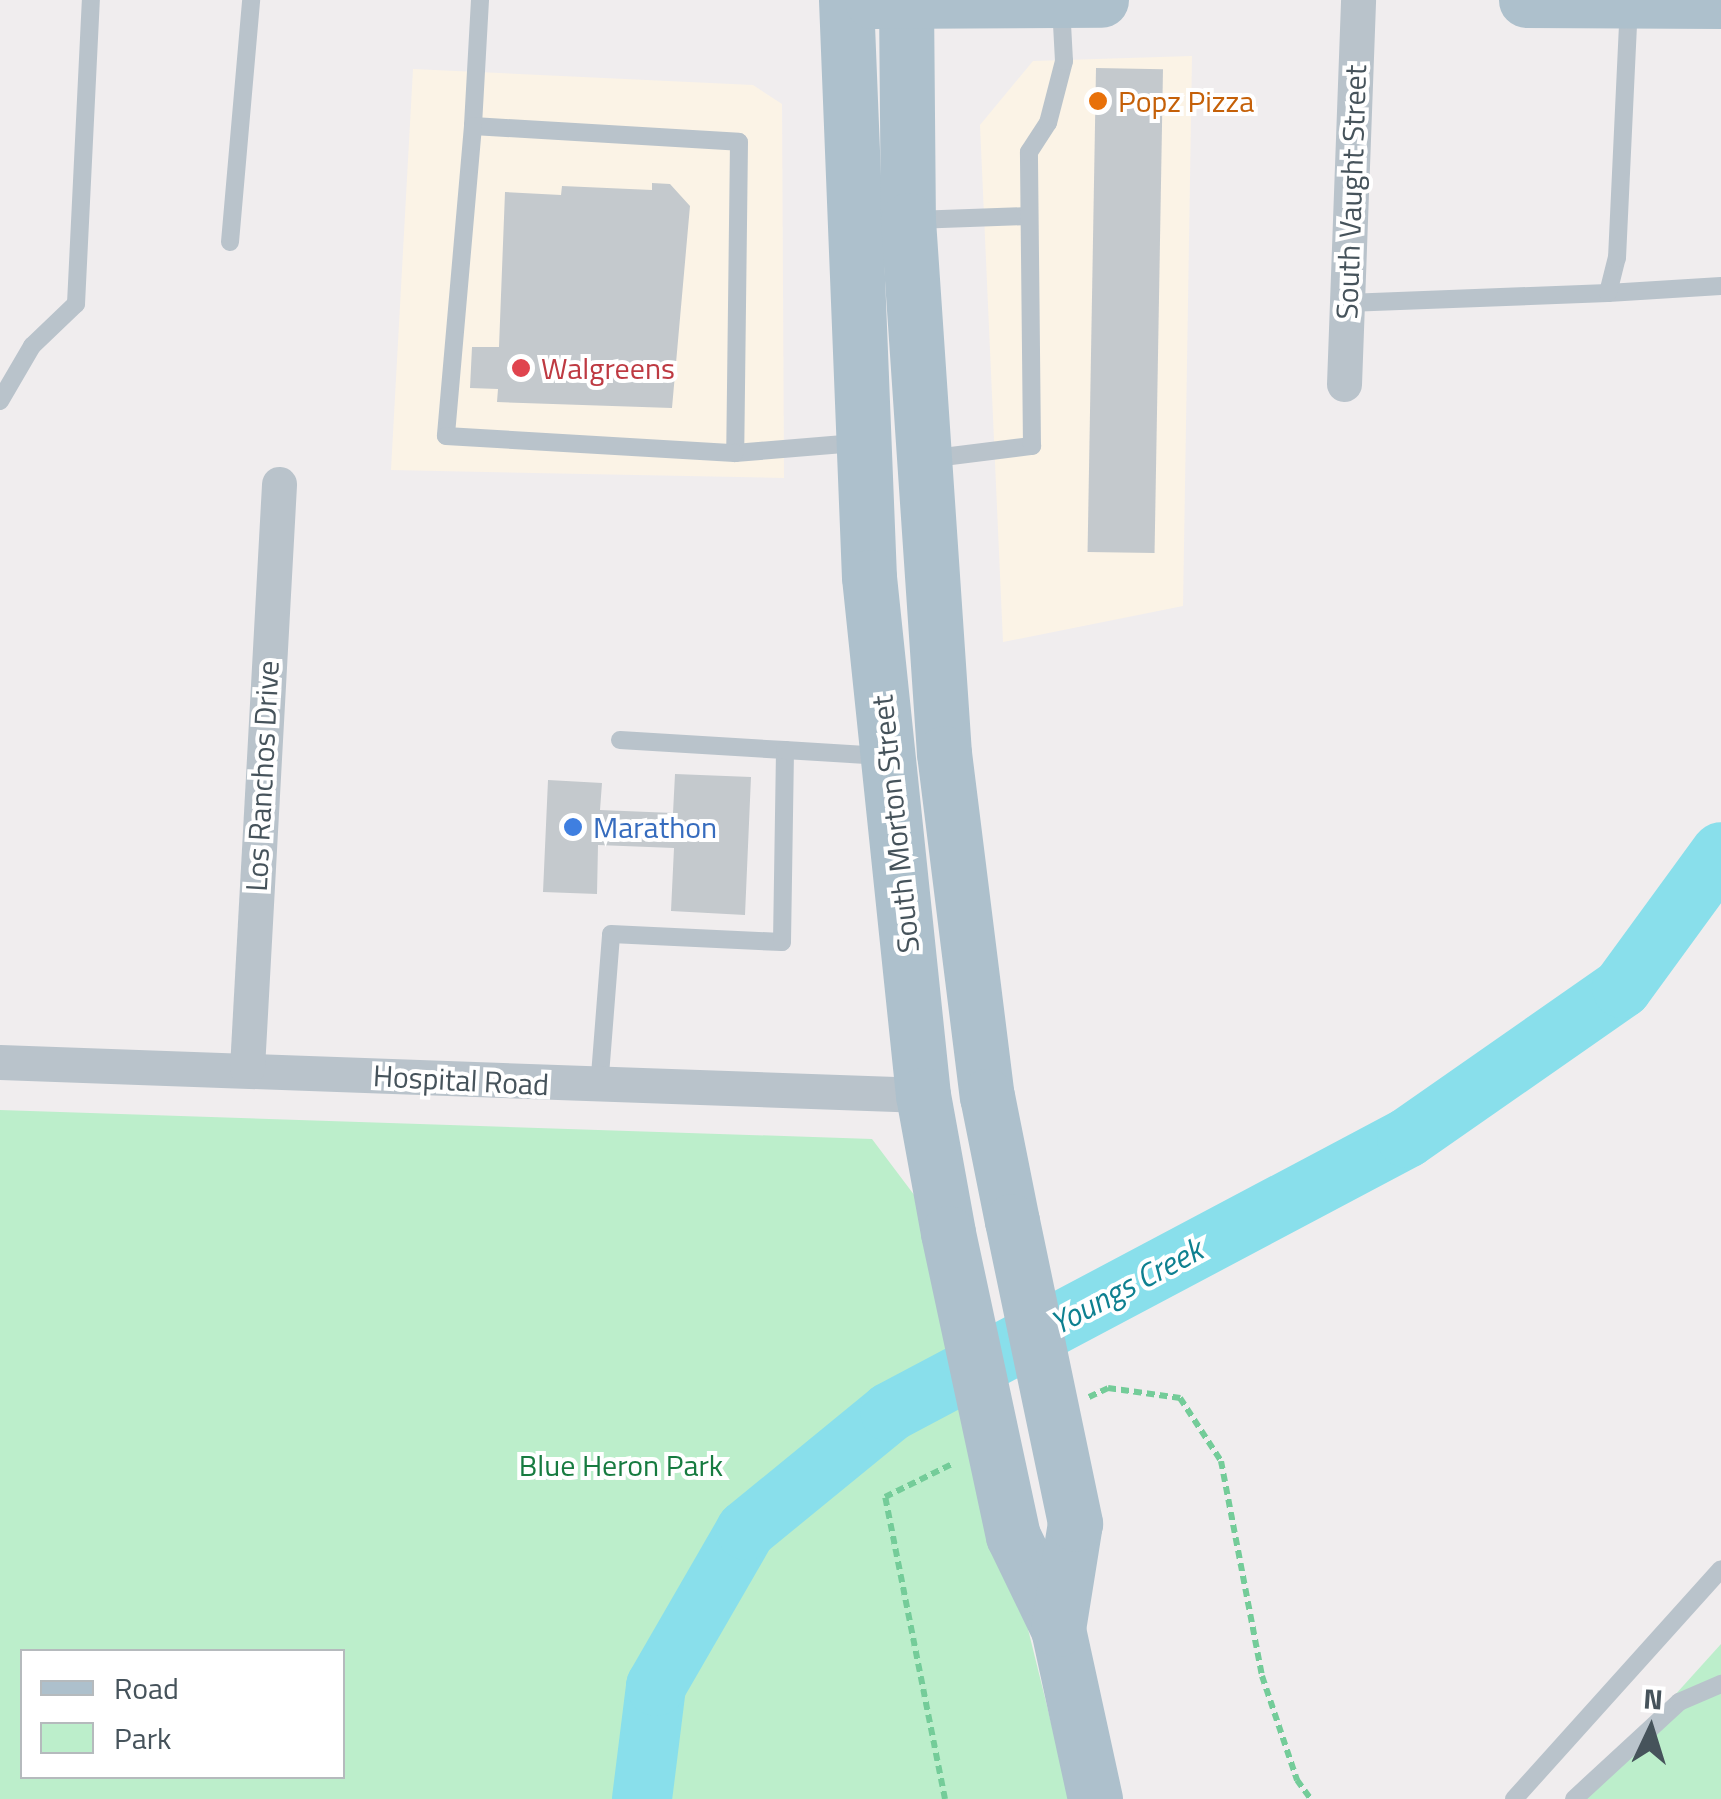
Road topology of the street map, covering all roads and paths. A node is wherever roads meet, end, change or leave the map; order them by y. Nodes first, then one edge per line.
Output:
1 (91, 0) edge
2 (251, 0) edge
3 (480, 0) edge
4 (834, 0) edge
5 (846, 0) edge
6 (906, 0) edge
7 (1060, 0) edge
8 (1101, 0) edge
9 (1358, 0) edge
10 (1526, 0) edge
11 (1629, 1) edge
12 (1721, 1) edge
13 (472, 126) junction
14 (1029, 216) junction
15 (908, 220) junction
16 (230, 242) dead end
17 (1721, 286) edge
18 (1608, 293) junction
19 (1347, 303) junction
20 (1344, 384) dead end
21 (0, 401) edge
22 (860, 443) junction
23 (735, 453) junction
24 (921, 460) junction
25 (279, 484) dead end
26 (620, 740) dead end
27 (785, 750) junction
28 (888, 756) junction
29 (0, 1062) edge
30 (247, 1068) junction
31 (599, 1088) junction
32 (923, 1094) junction
33 (988, 1096) junction
34 (1721, 1569) edge
35 (1058, 1629) junction
36 (1721, 1684) edge
37 (1095, 1799) edge
38 (1514, 1799) edge
39 (1574, 1799) edge

1 - 21 lane
2 - 16 lane
3 - 13 lane
4 - 5 main road
5 - 6 main road
5 - 22 main road, South Morton Street
6 - 7 main road
6 - 15 main road, South Morton Street
7 - 8 main road
7 - 14 lane
9 - 19 street, South Vaught Street
10 - 11 main road
11 - 12 main road
11 - 18 lane
13 - 23 lane
13 - 23 lane
14 - 15 lane
14 - 24 lane
15 - 24 main road, South Morton Street
17 - 18 lane
18 - 19 lane
19 - 20 street, South Vaught Street
22 - 23 lane
22 - 28 main road, South Morton Street
24 - 33 main road, South Morton Street
25 - 30 street, Los Ranchos Drive
26 - 27 lane
27 - 28 lane
27 - 31 lane
28 - 32 main road, South Morton Street
29 - 30 street, Hospital Road
30 - 31 street, Hospital Road
31 - 32 street, Hospital Road
32 - 33 main road
32 - 35 main road, South Morton Street, bridge
33 - 35 main road, South Morton Street, bridge
34 - 38 lane
35 - 37 main road, South Morton Street
36 - 39 lane

